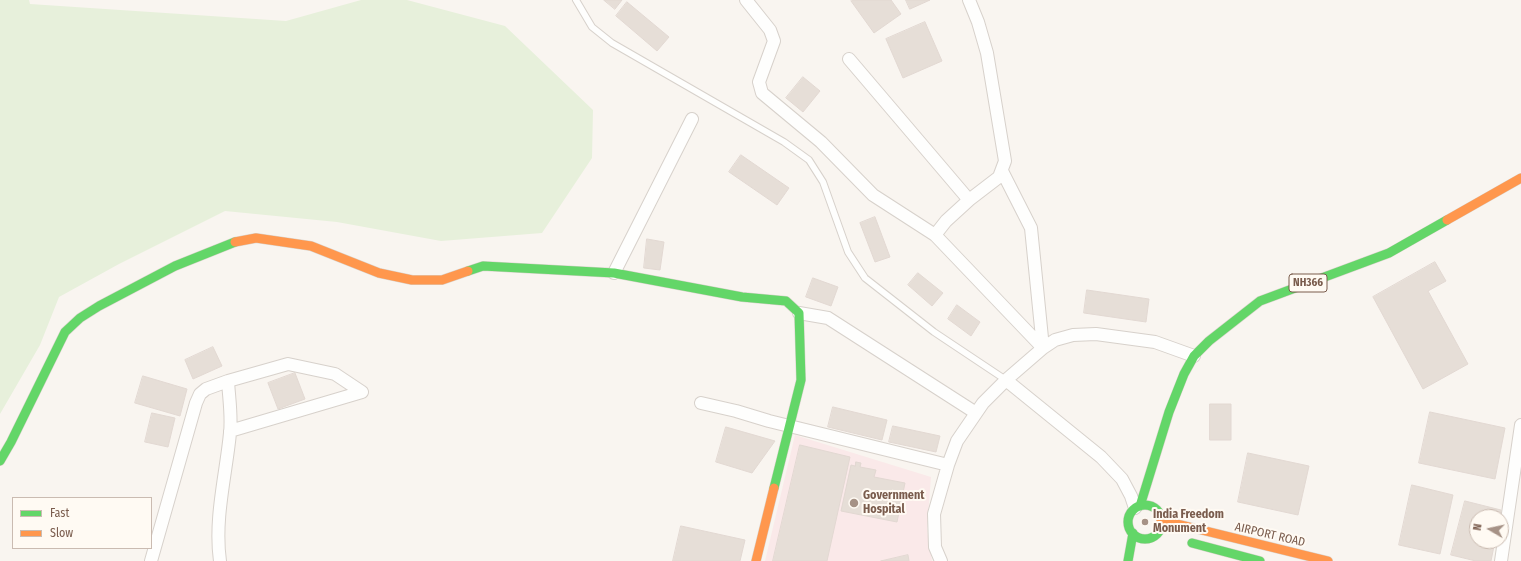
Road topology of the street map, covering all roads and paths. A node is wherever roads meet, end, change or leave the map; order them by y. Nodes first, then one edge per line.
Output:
1 (576, 0) edge
2 (746, 0) edge
3 (969, 0) edge
4 (849, 59) dead end
5 (692, 119) dead end
6 (1002, 171) junction
7 (1521, 178) edge
8 (969, 200) junction
9 (935, 235) junction
10 (614, 273) junction
11 (799, 313) junction
12 (1043, 348) junction
13 (1194, 356) junction
14 (1006, 380) junction
15 (228, 382) junction
16 (701, 403) dead end
17 (976, 413) junction
18 (1521, 425) edge
19 (790, 426) junction
20 (230, 431) junction
21 (1158, 450) junction
22 (0, 461) edge
23 (948, 465) junction
24 (1153, 499) junction
25 (1137, 507) junction
26 (1161, 520) junction
27 (1132, 533) junction
28 (1144, 538) junction
29 (1180, 539) dead end
30 (151, 561) edge
31 (220, 561) edge
32 (756, 561) edge
33 (941, 561) edge
34 (1128, 561) edge
35 (1135, 561) edge
36 (1260, 561) edge
37 (1328, 561) edge
38 (1501, 561) edge

1 - 14 lane
2 - 9 street
3 - 6 street
4 - 8 street
5 - 10 street
6 - 8 street
6 - 12 street
7 - 13 main road, NH366
8 - 9 street
9 - 12 street
10 - 11 main road
10 - 22 main road
11 - 17 street
11 - 19 main road
12 - 13 street
12 - 14 street
13 - 21 main road, NH366
14 - 17 street
14 - 25 street
15 - 20 street
15 - 20 street
15 - 30 street
16 - 19 street
17 - 23 street
18 - 38 street
19 - 23 street
19 - 32 main road
20 - 31 street
21 - 24 main road, NH366
21 - 25 main road, NH366
23 - 33 street
24 - 25 main road
24 - 26 main road
25 - 27 main road, NH366
26 - 28 main road
26 - 37 main road, AIRPORT ROAD
27 - 28 main road
27 - 34 main road
28 - 35 main road
29 - 36 main road

